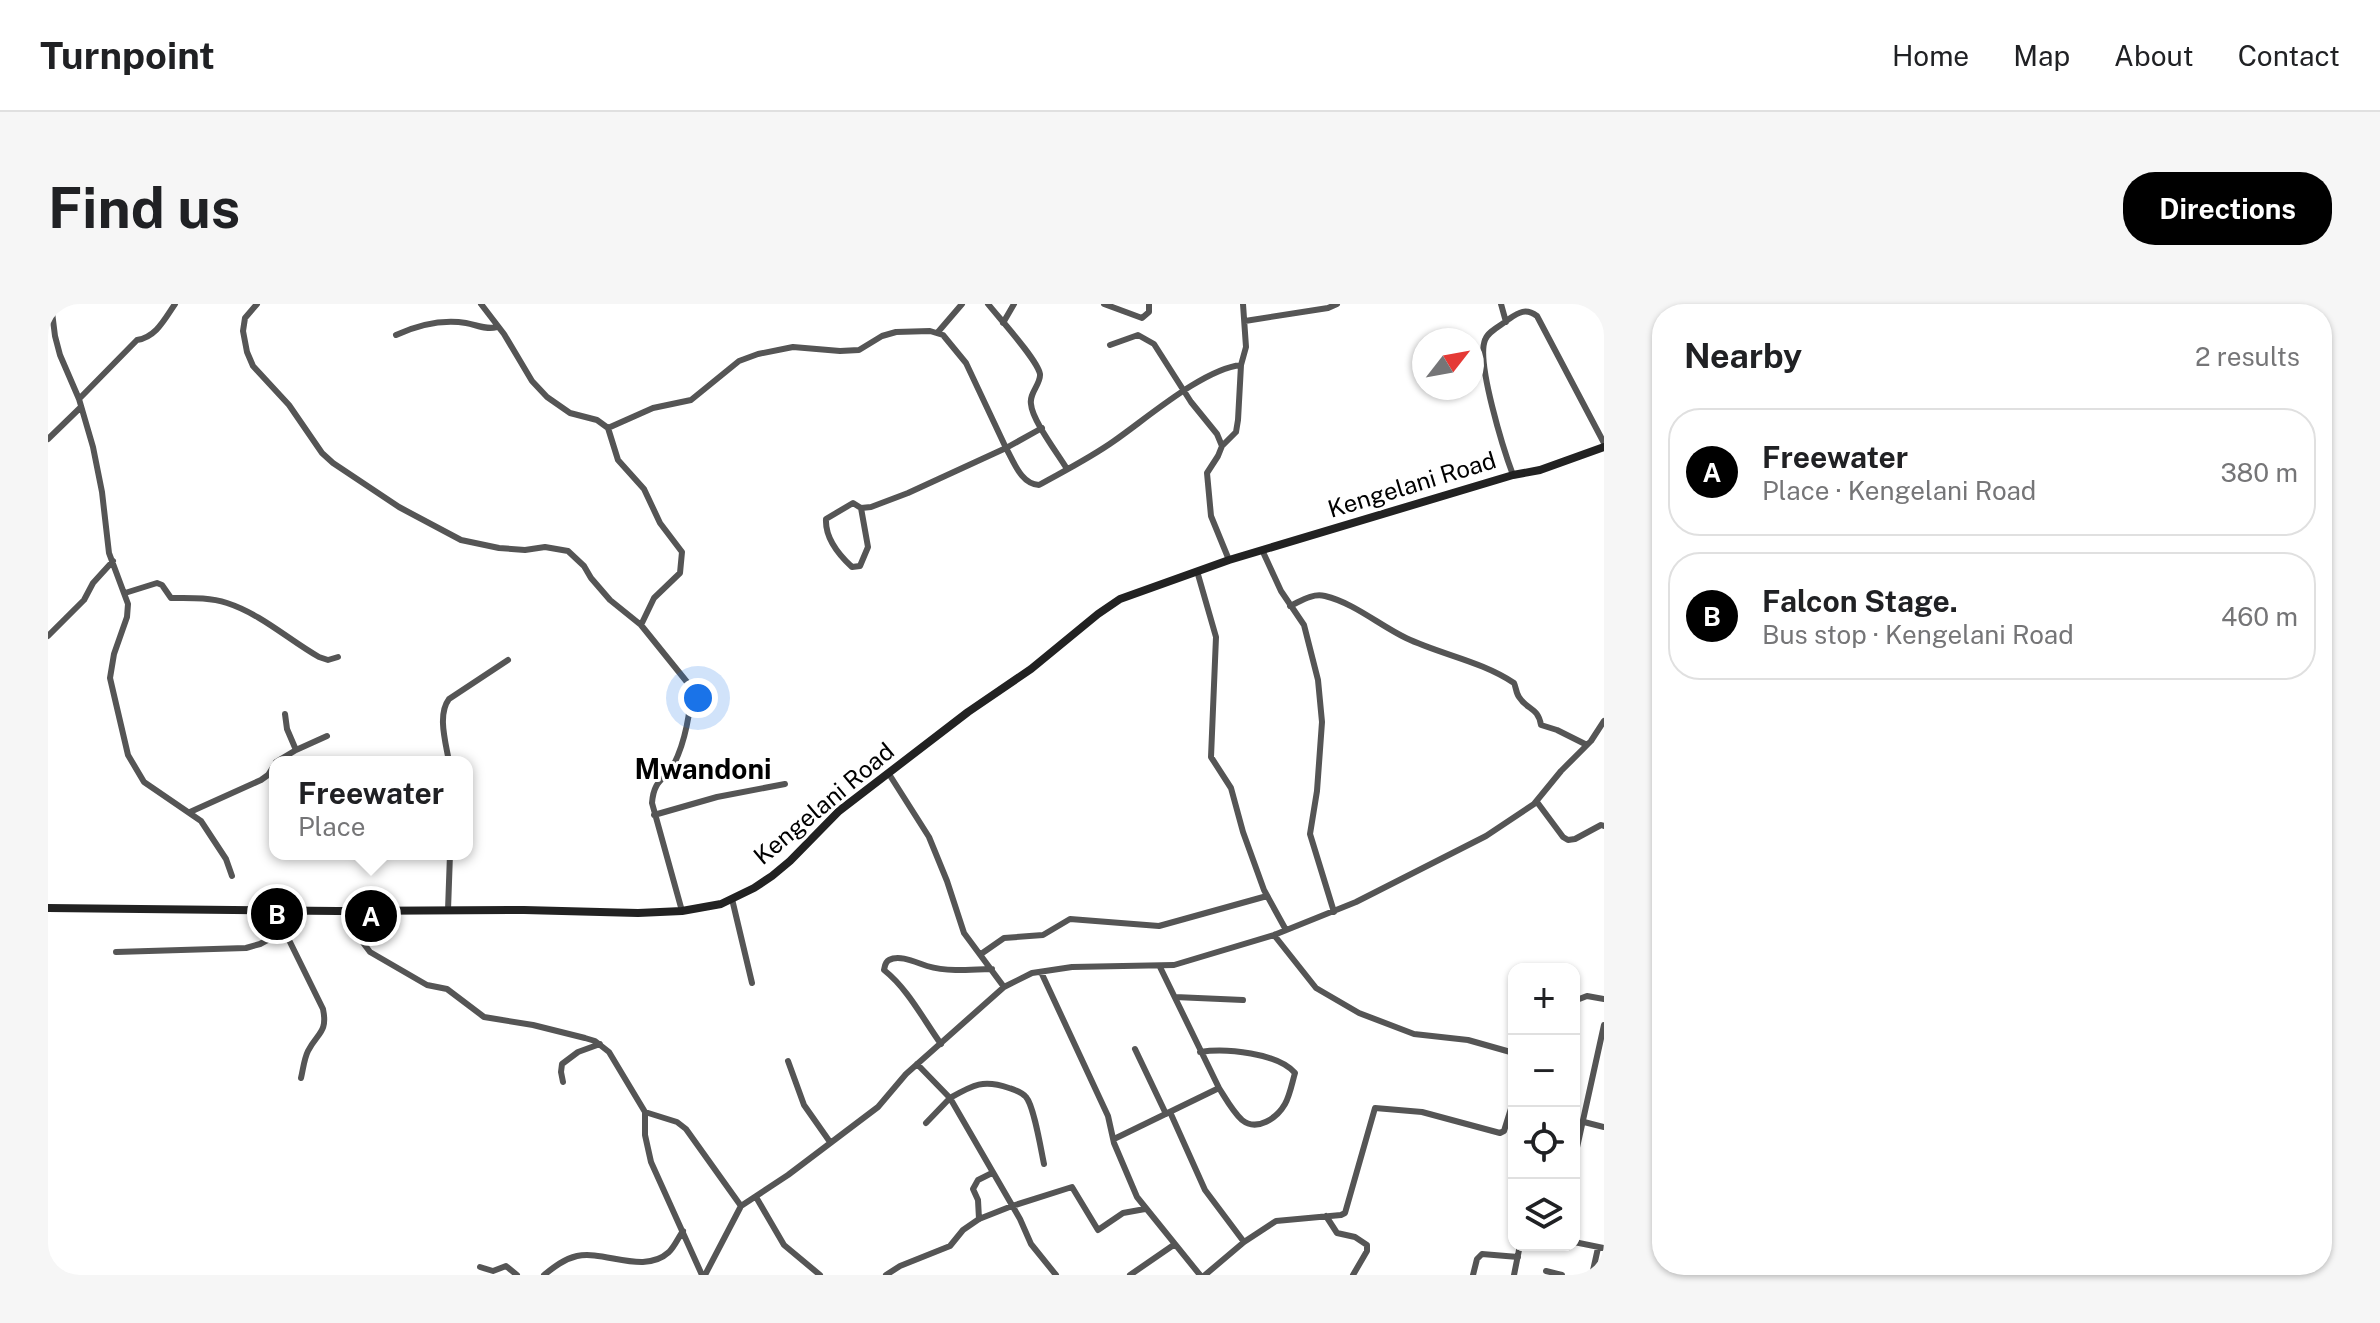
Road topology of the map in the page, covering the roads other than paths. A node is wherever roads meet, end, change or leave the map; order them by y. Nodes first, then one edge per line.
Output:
1 (51, 304) edge
2 (175, 304) edge
3 (257, 304) edge
4 (481, 304) edge
5 (962, 304) edge
6 (988, 304) edge
7 (1014, 304) edge
8 (1104, 304) edge
9 (1149, 304) edge
10 (1243, 304) edge
11 (1337, 304) edge
12 (1501, 304) edge
13 (1142, 318) junction
14 (1245, 321) junction
15 (1506, 322) junction
16 (1003, 323) junction
17 (497, 327) junction
18 (938, 332) junction
19 (396, 335) dead end
20 (1142, 335) junction
21 (1110, 345) dead end
22 (1241, 365) junction
23 (1184, 390) junction
24 (79, 399) junction
25 (81, 407) junction
26 (608, 428) junction
27 (1042, 428) junction
28 (48, 439) edge
29 (1604, 445) edge
30 (1222, 446) junction
31 (1006, 448) junction
32 (1067, 469) junction
33 (1513, 475) junction
34 (861, 508) junction
35 (1263, 552) junction
36 (1229, 560) junction
37 (113, 561) junction
38 (1197, 571) junction
39 (125, 593) junction
40 (1290, 606) junction
41 (641, 625) junction
42 (48, 636) edge
43 (338, 657) dead end
44 (508, 660) dead end
45 (285, 714) dead end
46 (1604, 722) edge
47 (327, 736) dead end
48 (1587, 745) junction
49 (296, 750) junction
50 (287, 756) edge
51 (448, 756) edge
52 (269, 774) edge
53 (889, 774) junction
54 (785, 784) dead end
55 (1537, 802) junction
56 (190, 812) junction
57 (654, 815) junction
58 (1604, 826) edge
59 (450, 860) edge
60 (232, 876) dead end
61 (1267, 896) junction
62 (732, 899) junction
63 (48, 908) edge
64 (270, 910) junction
65 (448, 910) junction
66 (368, 911) junction
67 (682, 911) junction
68 (1334, 912) junction
69 (1286, 930) junction
70 (284, 931) junction
71 (1274, 935) junction
72 (116, 952) dead end
73 (981, 954) junction
74 (1160, 967) junction
75 (992, 969) junction
76 (1041, 972) junction
77 (752, 983) dead end
78 (1004, 987) junction
79 (1175, 997) junction
80 (1580, 999) edge
81 (1604, 999) edge
82 (1243, 1000) dead end
83 (1604, 1025) edge
84 (600, 1044) junction
85 (941, 1044) junction
86 (1135, 1049) dead end
87 (1508, 1051) edge
88 (1200, 1052) junction
89 (788, 1061) dead end
90 (917, 1064) junction
91 (301, 1078) dead end
92 (563, 1082) dead end
93 (1219, 1088) junction
94 (950, 1098) junction
95 (1512, 1107) edge
96 (645, 1112) junction
97 (1168, 1113) junction
98 (1584, 1122) junction
99 (926, 1123) dead end
100 (1604, 1127) edge
101 (1580, 1138) edge
102 (1114, 1139) junction
103 (830, 1142) junction
104 (1044, 1164) dead end
105 (992, 1173) junction
106 (756, 1197) junction
107 (741, 1206) junction
108 (1012, 1206) junction
109 (1145, 1209) junction
110 (1326, 1216) junction
111 (979, 1219) junction
112 (683, 1231) junction
113 (1244, 1242) junction
114 (1580, 1243) edge
115 (1175, 1244) junction
116 (1601, 1248) edge
117 (1519, 1251) edge
118 (1518, 1257) junction
119 (480, 1267) dead end
120 (1546, 1271) dead end
121 (517, 1275) edge
122 (544, 1275) edge
123 (704, 1275) edge
124 (820, 1275) edge
125 (886, 1275) edge
126 (1056, 1275) edge
127 (1130, 1275) edge
128 (1203, 1275) edge
129 (1353, 1275) edge
130 (1473, 1275) edge
131 (1514, 1275) edge
132 (1562, 1275) edge
133 (1592, 1275) edge

1 - 24 street
2 - 24 street
3 - 41 street
4 - 17 street
5 - 18 street
6 - 16 street
7 - 16 street
8 - 13 street
9 - 13 street
10 - 14 street
11 - 14 street
12 - 15 street
13 - 20 street
14 - 22 street
15 - 29 street
15 - 33 street
16 - 27 street
17 - 19 street
17 - 26 street
18 - 26 street
18 - 31 street
20 - 21 street
20 - 23 street
22 - 23 street
22 - 30 street
23 - 30 street
23 - 32 street
24 - 25 street
25 - 28 street
25 - 37 street
26 - 41 street
27 - 31 street
27 - 32 street
29 - 33 main road, Kengelani Road
30 - 36 street
31 - 32 street
31 - 34 street
33 - 35 main road, Kengelani Road
34 - 34 street
35 - 36 main road, Kengelani Road
35 - 40 street
36 - 38 main road, Kengelani Road
37 - 39 street
37 - 42 street
38 - 53 main road, Kengelani Road
38 - 61 street
39 - 43 street
39 - 56 street
40 - 48 street
40 - 68 street
41 - 57 street
44 - 51 street
45 - 49 street
46 - 48 street
47 - 49 street
48 - 55 street
49 - 50 street
52 - 56 street
53 - 62 main road, Kengelani Road
53 - 73 street
54 - 57 street
55 - 58 street
55 - 68 street
56 - 60 street
57 - 67 street
59 - 65 street
61 - 69 street
61 - 73 street
62 - 67 main road, Kengelani Road
62 - 77 street
63 - 64 main road, Kengelani Road
64 - 66 main road, Kengelani Road
64 - 70 street
65 - 66 main road, Kengelani Road
65 - 67 main road, Kengelani Road
66 - 84 street
68 - 69 street
69 - 71 street
70 - 72 street
70 - 91 street
71 - 74 street
71 - 87 street
73 - 75 street
74 - 76 street
74 - 79 street
75 - 78 street
75 - 85 street
76 - 78 street
76 - 102 street
78 - 85 street
79 - 82 street
79 - 88 street
80 - 81 street
83 - 98 street
84 - 92 street
84 - 96 street
85 - 90 street
86 - 97 street
88 - 93 street
88 - 93 street
89 - 103 street
90 - 94 street
90 - 103 street
93 - 97 street
94 - 99 street
94 - 104 street
94 - 105 street
95 - 110 street
96 - 107 street
96 - 112 street
97 - 102 street
97 - 113 street
98 - 100 street
98 - 101 street
102 - 109 street
103 - 106 street
105 - 108 street
105 - 111 street
106 - 107 street
106 - 124 street
107 - 123 street
108 - 109 street
108 - 111 street
108 - 126 street
109 - 115 street
110 - 113 street
110 - 129 street
111 - 125 street
112 - 122 street
112 - 123 street
113 - 128 street
114 - 116 street
115 - 127 street
115 - 128 street
116 - 133 street
117 - 118 street
118 - 130 street
118 - 131 street
119 - 121 street
120 - 132 street

